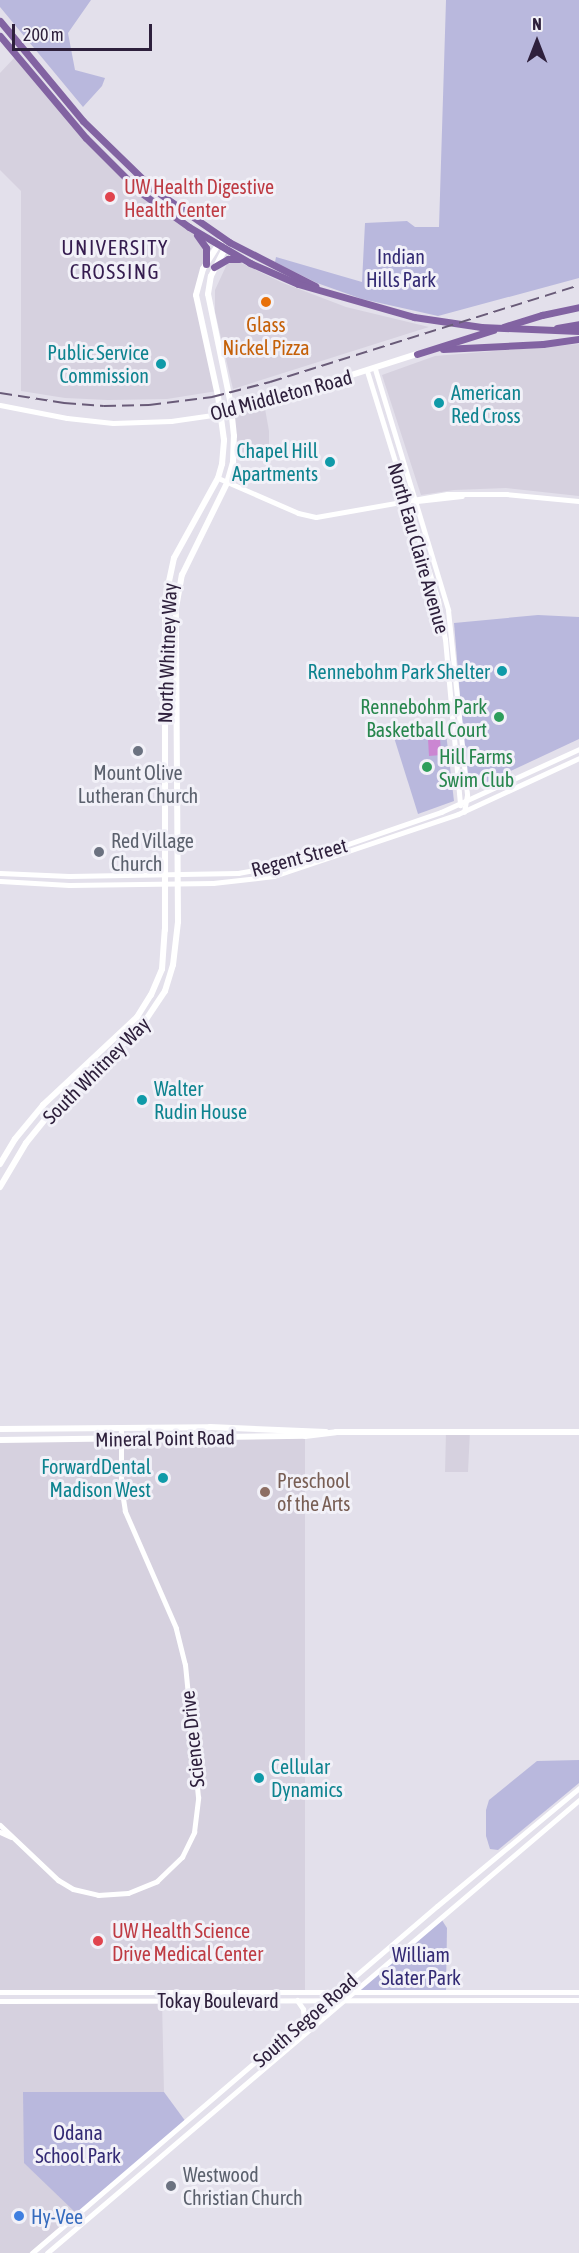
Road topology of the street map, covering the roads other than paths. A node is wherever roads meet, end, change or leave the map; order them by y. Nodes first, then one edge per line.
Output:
1 (0, 21) edge
2 (0, 36) edge
3 (33, 76) junction
4 (63, 97) junction
5 (86, 138) junction
6 (113, 153) junction
7 (129, 168) junction
8 (152, 200) junction
9 (200, 223) junction
10 (189, 227) junction
11 (226, 240) junction
12 (221, 247) junction
13 (244, 260) junction
14 (206, 264) junction
15 (214, 267) junction
16 (322, 290) junction
17 (579, 307) edge
18 (579, 324) edge
19 (552, 329) junction
20 (579, 331) edge
21 (579, 339) edge
22 (417, 354) junction
23 (375, 369) junction
24 (367, 371) junction
25 (0, 405) edge
26 (232, 412) junction
27 (220, 414) junction
28 (218, 478) junction
29 (227, 483) junction
30 (417, 501) junction
31 (579, 501) edge
32 (409, 502) junction
33 (577, 750) edge
34 (578, 758) edge
35 (466, 800) junction
36 (459, 804) junction
37 (464, 812) junction
38 (0, 873) edge
39 (176, 874) junction
40 (165, 875) junction
41 (0, 881) edge
42 (165, 883) junction
43 (177, 883) junction
44 (0, 1164) edge
45 (0, 1187) edge
46 (121, 1427) junction
47 (0, 1429) edge
48 (329, 1432) junction
49 (579, 1432) edge
50 (121, 1438) junction
51 (0, 1440) edge
52 (579, 1788) edge
53 (579, 1800) edge
54 (0, 1825) edge
55 (0, 1832) edge
56 (11, 1837) junction
57 (0, 1992) edge
58 (337, 1992) junction
59 (353, 1992) junction
60 (579, 1992) edge
61 (328, 1999) junction
62 (345, 1999) junction
63 (297, 2000) junction
64 (579, 2000) edge
65 (0, 2001) edge
66 (304, 2020) junction
67 (32, 2253) edge
68 (47, 2253) edge

1 - 4 main road
2 - 3 main road
3 - 4 main road
3 - 5 main road
4 - 6 main road
5 - 6 main road
5 - 8 main road
6 - 7 main road
7 - 8 main road
7 - 9 main road
8 - 9 main road
8 - 10 main road
9 - 11 main road
10 - 12 main road
10 - 14 main road
11 - 12 main road, North Whitney Way
11 - 16 main road
12 - 13 main road
12 - 14 main road, North Whitney Way
12 - 15 main road, North Whitney Way
13 - 15 main road
13 - 16 main road
14 - 27 main road, North Whitney Way
15 - 26 main road, North Whitney Way
16 - 19 main road
17 - 22 main road
18 - 19 main road
19 - 20 main road
21 - 22 main road
22 - 23 main road, Old Middleton Road
23 - 24 main road, Old Middleton Road
23 - 30 street, North Eau Claire Avenue
24 - 26 main road, Old Middleton Road
24 - 32 street, North Eau Claire Avenue
25 - 27 street, Old Middleton Road
26 - 27 main road, Old Middleton Road
26 - 29 main road, North Whitney Way
27 - 28 main road, North Whitney Way
28 - 29 street
28 - 40 main road, North Whitney Way
29 - 32 street
29 - 39 main road, North Whitney Way
30 - 31 street
30 - 32 street
30 - 35 street, North Eau Claire Avenue
32 - 36 street, North Eau Claire Avenue
33 - 34 street
33 - 35 street, Regent Street
34 - 37 street, Regent Street
35 - 36 street, Regent Street
35 - 37 street, North Eau Claire Avenue
36 - 37 street, North Eau Claire Avenue
36 - 39 street, Regent Street
37 - 43 street, Regent Street
38 - 40 street, Regent Street
39 - 40 street, Regent Street
39 - 43 main road, South Whitney Way
40 - 42 main road, South Whitney Way
41 - 42 street, Regent Street
42 - 43 street, Regent Street
42 - 44 main road, South Whitney Way
43 - 45 main road, South Whitney Way
46 - 47 main road, Mineral Point Road
46 - 48 main road, Mineral Point Road
46 - 50 street, Science Drive
48 - 49 main road, Mineral Point Road
48 - 50 main road, Mineral Point Road
50 - 51 main road, Mineral Point Road
50 - 56 street, Science Drive
52 - 58 street, South Segoe Road
53 - 59 street, South Segoe Road
54 - 56 street, Science Drive
55 - 56 street, Science Drive
57 - 58 street, Tokay Boulevard
58 - 59 street, Tokay Boulevard
58 - 61 street, South Segoe Road
59 - 60 street, Tokay Boulevard
59 - 62 street, South Segoe Road
61 - 62 street, Tokay Boulevard
61 - 63 street, Tokay Boulevard
61 - 66 street, South Segoe Road
62 - 64 street, Tokay Boulevard
62 - 68 street, South Segoe Road
63 - 65 street, Tokay Boulevard
63 - 66 street
66 - 67 street, South Segoe Road

